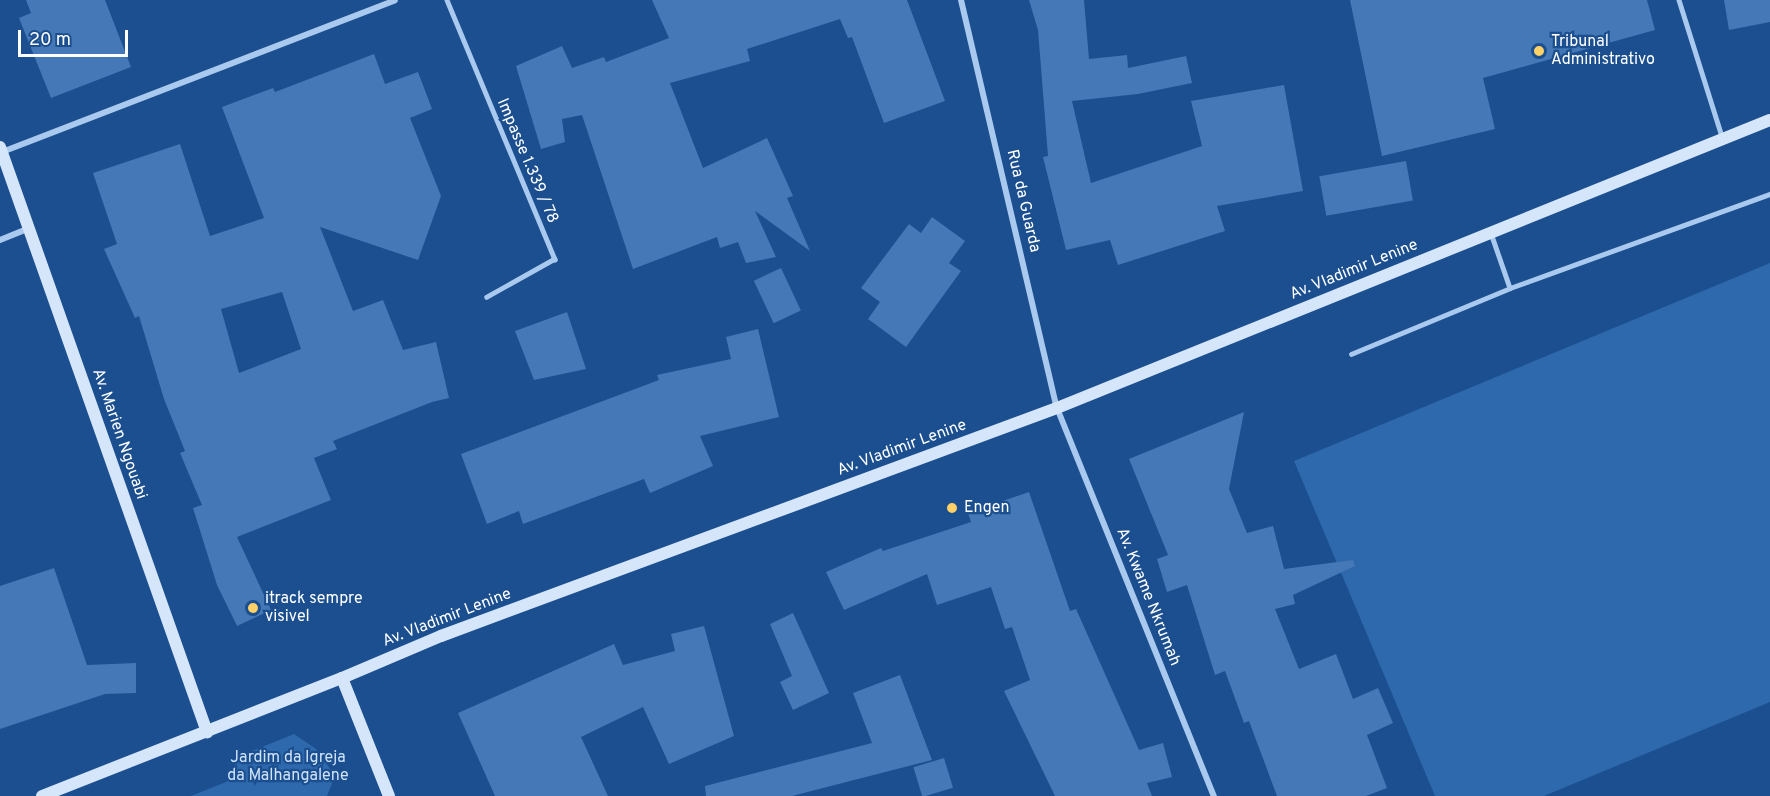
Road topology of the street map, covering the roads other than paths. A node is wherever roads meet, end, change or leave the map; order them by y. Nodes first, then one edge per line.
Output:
1 (395, 0) edge
2 (447, 0) edge
3 (962, 0) edge
4 (1679, 0) edge
5 (1770, 120) edge
6 (1723, 139) junction
7 (1, 150) edge
8 (1770, 194) edge
9 (29, 228) junction
10 (1491, 233) junction
11 (0, 240) edge
12 (1510, 288) junction
13 (487, 297) dead end
14 (1351, 354) dead end
15 (1057, 408) junction
16 (342, 678) junction
17 (207, 732) junction
18 (42, 796) edge
19 (390, 796) edge
20 (1214, 796) edge

1 - 7 street
2 - 13 lane, Impasse 1.339 / 78
3 - 15 street, Rua da Guarda
4 - 6 lane
5 - 6 main road, Av. Vladimir Lenine
6 - 10 main road, Av. Vladimir Lenine
7 - 9 main road, Av. Marien Ngouabi
8 - 12 lane
9 - 11 street
9 - 17 main road, Av. Marien Ngouabi
10 - 12 lane
10 - 15 main road, Av. Vladimir Lenine
12 - 14 lane
15 - 16 main road, Av. Vladimir Lenine
15 - 20 street, Av. Kwame Nkrumah
16 - 17 main road, Av. Vladimir Lenine
16 - 19 main road
17 - 18 main road, Av. Vladimir Lenine

